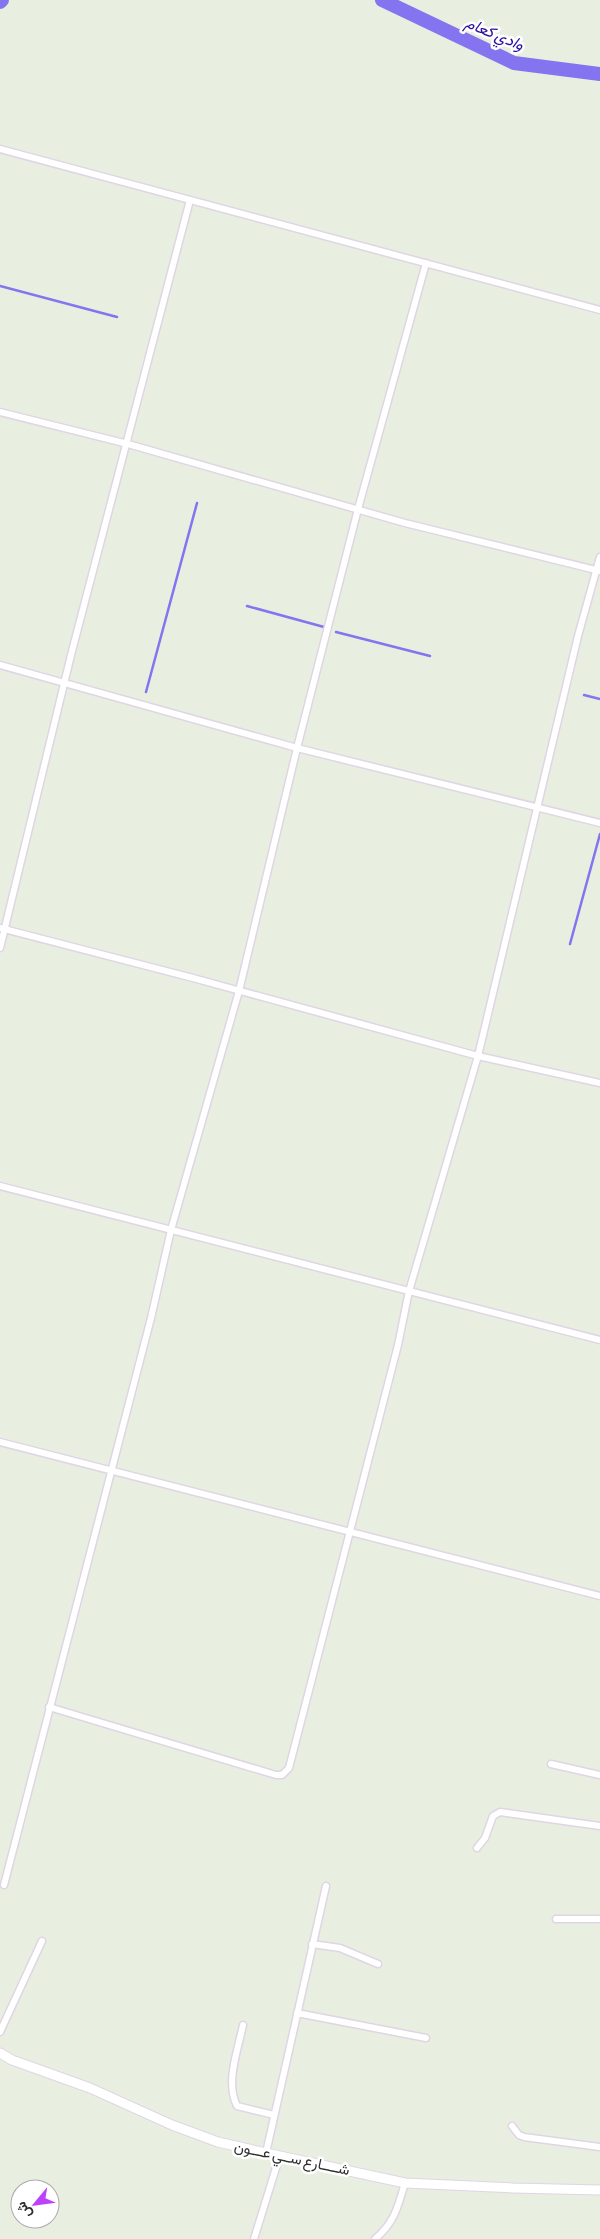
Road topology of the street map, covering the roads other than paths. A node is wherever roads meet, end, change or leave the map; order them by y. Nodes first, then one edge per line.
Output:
1 (0, 149) edge
2 (190, 200) junction
3 (426, 263) junction
4 (600, 310) edge
5 (0, 412) edge
6 (128, 444) junction
7 (358, 509) junction
8 (600, 557) edge
9 (598, 570) edge
10 (0, 665) edge
11 (65, 683) junction
12 (297, 748) junction
13 (538, 808) junction
14 (600, 823) edge
15 (3, 929) edge
16 (0, 948) edge
17 (239, 991) junction
18 (478, 1056) junction
19 (600, 1083) edge
20 (0, 1186) edge
21 (171, 1230) junction
22 (409, 1291) junction
23 (600, 1340) edge
24 (0, 1442) edge
25 (110, 1471) junction
26 (351, 1532) junction
27 (600, 1596) edge
28 (49, 1707) junction
29 (551, 1764) dead end
30 (600, 1775) edge
31 (600, 1826) edge
32 (477, 1848) dead end
33 (4, 1885) dead end
34 (326, 1886) dead end
35 (556, 1919) dead end
36 (600, 1919) edge
37 (42, 1941) dead end
38 (312, 1944) junction
39 (378, 1964) dead end
40 (297, 2012) junction
41 (242, 2025) dead end
42 (0, 2032) edge
43 (426, 2038) dead end
44 (0, 2053) edge
45 (274, 2115) junction
46 (512, 2126) dead end
47 (600, 2147) edge
48 (266, 2153) junction
49 (280, 2156) junction
50 (405, 2182) junction
51 (600, 2190) edge
52 (254, 2239) edge
53 (375, 2239) edge

1 - 2 street
2 - 3 street
2 - 6 street
3 - 4 street
3 - 7 street
5 - 6 street
6 - 7 street
6 - 11 street
7 - 9 street
7 - 12 street
8 - 9 street
9 - 13 street
10 - 11 street
11 - 12 street
11 - 15 street
12 - 13 street
12 - 17 street
13 - 14 street
13 - 18 street
15 - 16 street
15 - 17 street
17 - 18 street
17 - 21 street
18 - 19 street
18 - 22 street
20 - 21 street
21 - 22 street
21 - 25 street
22 - 23 street
22 - 26 street
24 - 25 street
25 - 26 street
25 - 28 street
26 - 27 street
26 - 28 street
28 - 33 street
29 - 30 street
31 - 32 street
34 - 38 street
35 - 36 street
37 - 42 street
38 - 39 street
38 - 40 street
40 - 43 street
40 - 45 street
41 - 45 street
44 - 48 street, شــــارع ســي عـــون
45 - 48 street
46 - 47 street
48 - 49 street, شــــارع ســي عـــون
49 - 50 street, شــــارع ســي عـــون
49 - 52 street
50 - 51 street, شــــارع ســي عـــون
50 - 53 street

